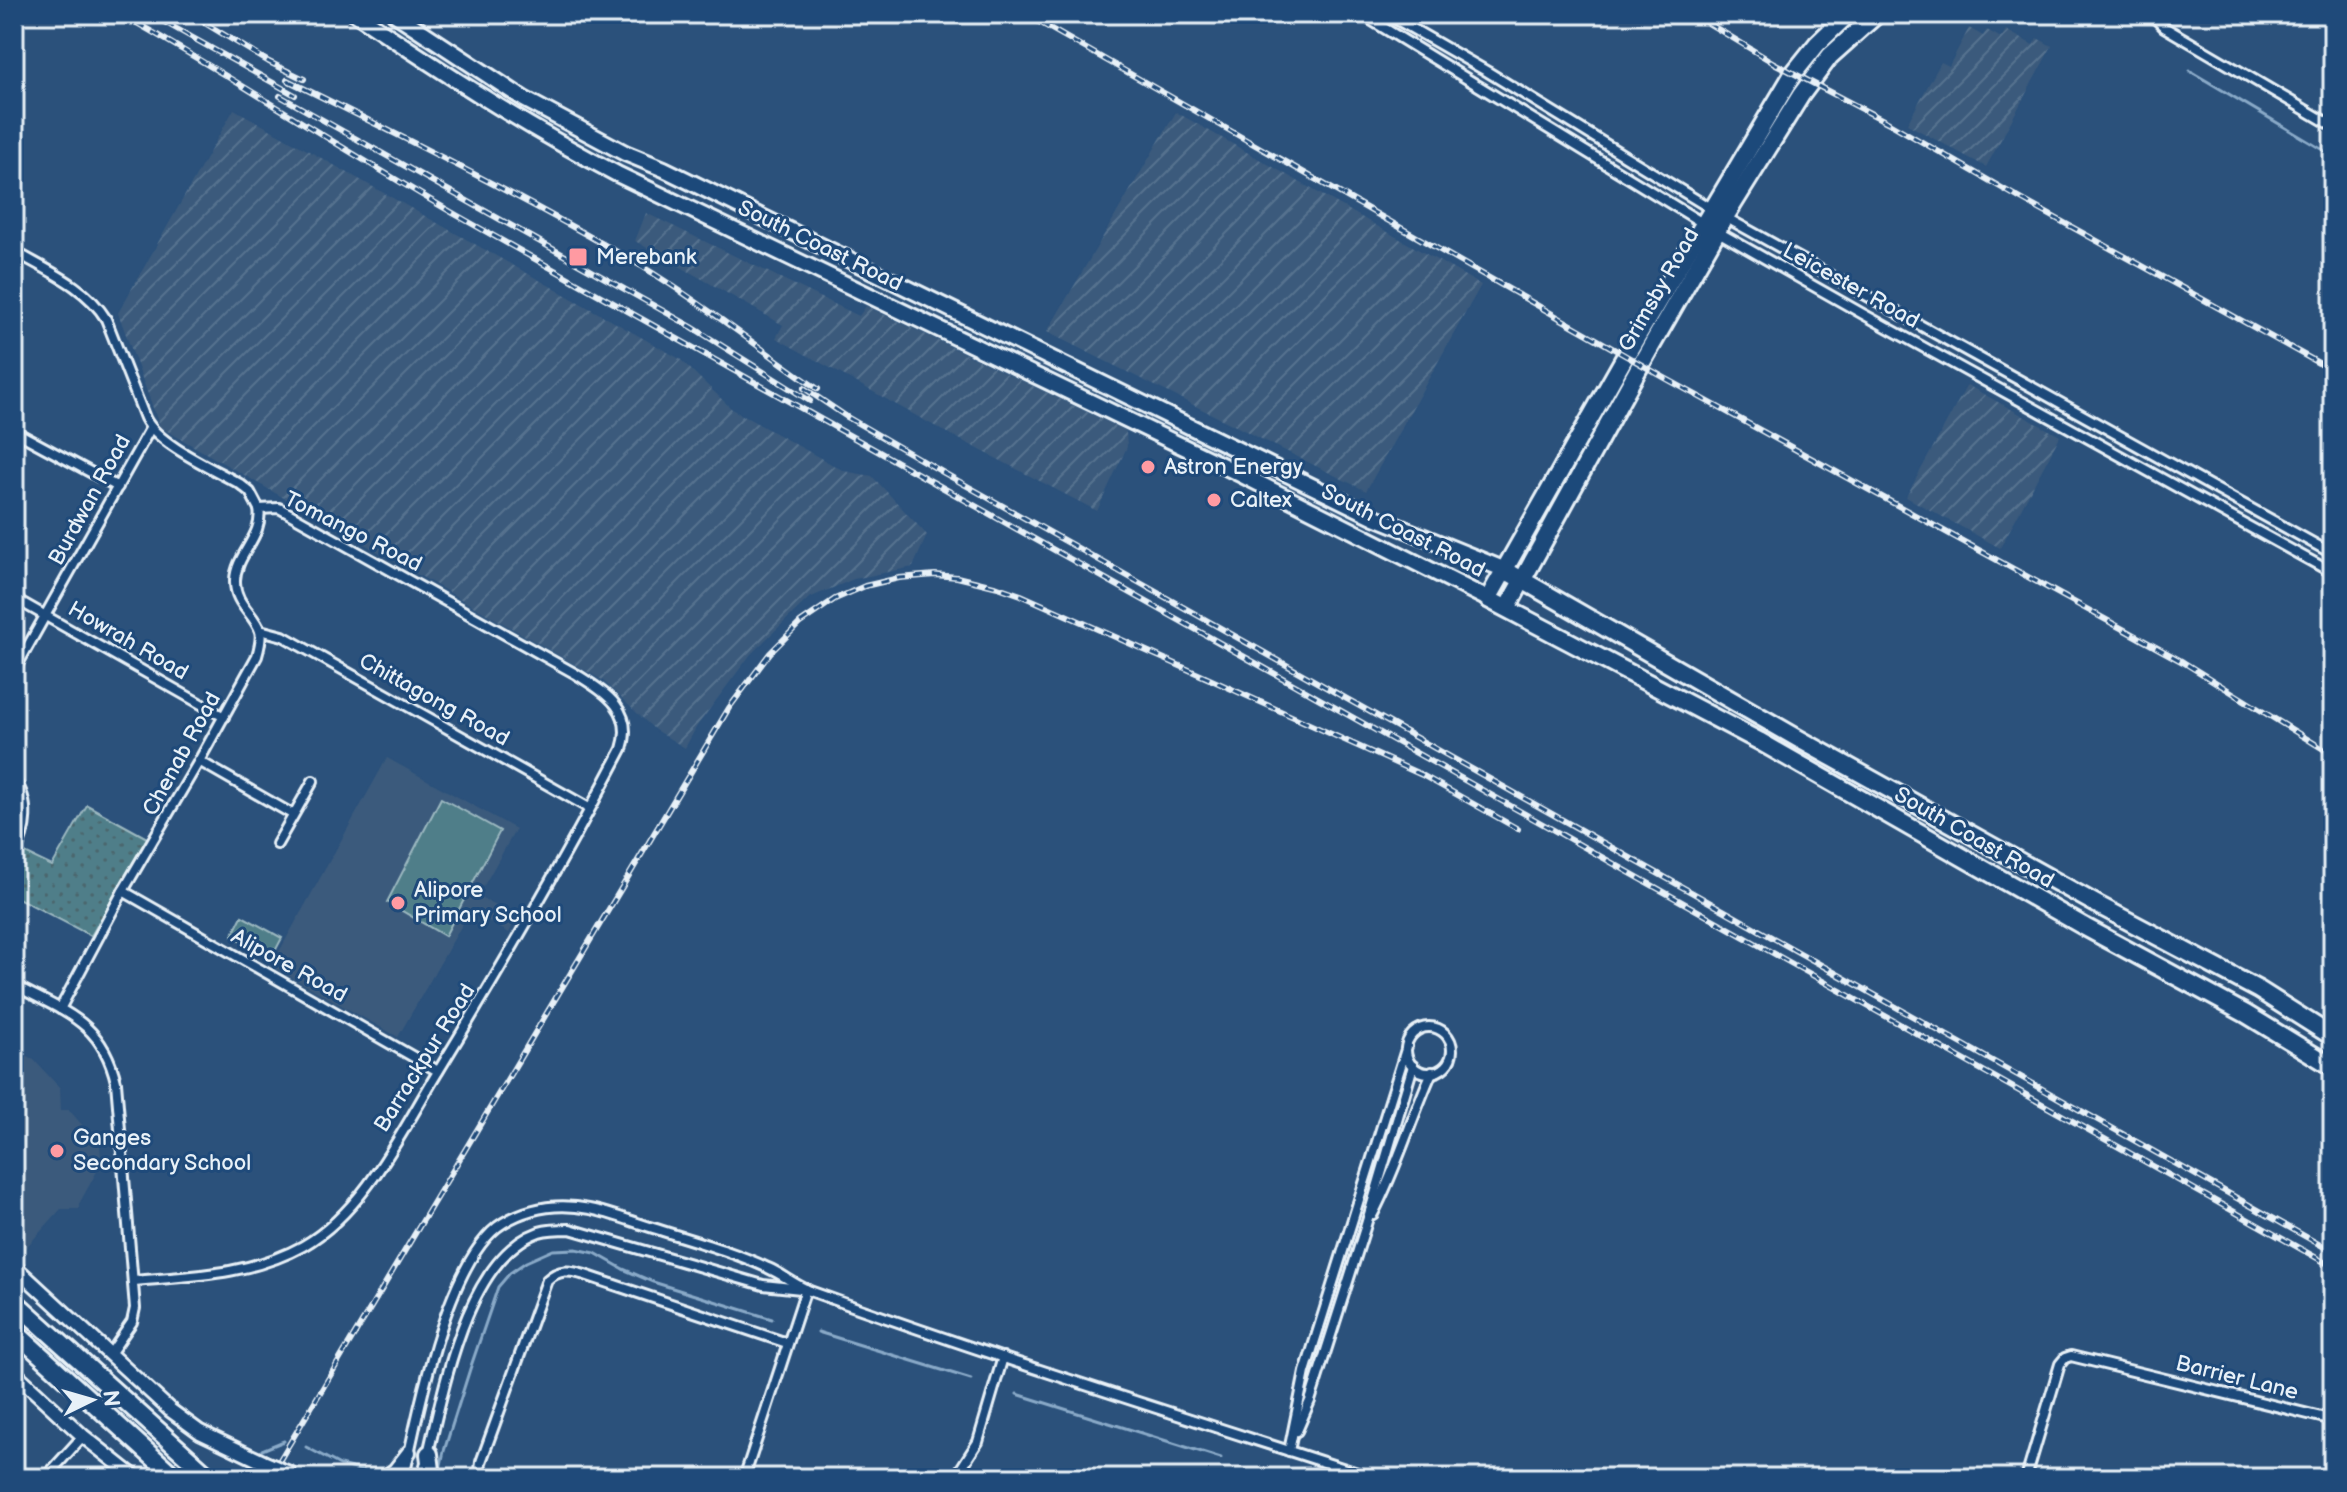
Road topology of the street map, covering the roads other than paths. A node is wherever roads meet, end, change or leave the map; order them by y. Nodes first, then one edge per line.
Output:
1 (356, 14) edge
2 (395, 14) edge
3 (1361, 14) edge
4 (1387, 14) edge
5 (1848, 14) edge
6 (1877, 14) edge
7 (2151, 14) edge
8 (434, 40) junction
9 (1817, 44) junction
10 (1830, 56) junction
11 (423, 59) junction
12 (2333, 126) edge
13 (664, 169) junction
14 (654, 190) junction
15 (1714, 220) junction
16 (14, 251) edge
17 (883, 276) junction
18 (1859, 292) junction
19 (872, 296) junction
20 (1851, 308) junction
21 (998, 333) junction
22 (990, 353) junction
23 (1042, 354) junction
24 (1033, 374) junction
25 (1115, 390) junction
26 (1106, 409) junction
27 (150, 429) junction
28 (14, 431) edge
29 (1227, 445) junction
30 (1216, 462) junction
31 (118, 487) junction
32 (259, 509) junction
33 (2254, 510) junction
34 (2246, 524) junction
35 (1410, 532) junction
36 (1400, 554) junction
37 (2333, 554) edge
38 (1503, 569) junction
39 (2333, 573) edge
40 (1522, 579) junction
41 (14, 598) edge
42 (1488, 599) junction
43 (1507, 608) junction
44 (46, 616) junction
45 (260, 630) junction
46 (14, 671) edge
47 (621, 714) joint
48 (224, 717) junction
49 (199, 761) junction
50 (14, 779) edge
51 (313, 781) dead end
52 (589, 808) junction
53 (292, 814) junction
54 (277, 844) dead end
55 (14, 855) edge
56 (123, 891) junction
57 (2098, 905) junction
58 (2085, 927) junction
59 (14, 985) edge
60 (60, 1009) junction
61 (2333, 1037) edge
62 (1407, 1046) junction
63 (1413, 1066) junction
64 (2333, 1067) edge
65 (438, 1071) junction
66 (1432, 1072) junction
67 (1365, 1228) junction
68 (14, 1266) edge
69 (133, 1281) junction
70 (806, 1289) junction
71 (14, 1301) edge
72 (14, 1331) edge
73 (787, 1343) junction
74 (110, 1354) junction
75 (1003, 1357) junction
76 (14, 1372) edge
77 (2333, 1420) edge
78 (83, 1436) junction
79 (1289, 1451) junction
80 (409, 1452) junction
81 (429, 1454) junction
82 (1346, 1474) edge
83 (297, 1477) edge
84 (45, 1478) edge
85 (136, 1478) edge
86 (176, 1478) edge
87 (211, 1478) edge
88 (384, 1478) edge
89 (404, 1478) edge
90 (422, 1478) edge
91 (432, 1478) edge
92 (479, 1478) edge
93 (744, 1478) edge
94 (955, 1478) edge
95 (1373, 1478) edge
96 (2026, 1478) edge

1 - 11 main road, South Coast Road
2 - 8 main road, South Coast Road
3 - 15 street, Leicester Road
4 - 15 street, Leicester Road
5 - 9 highway, Grimsby Road
6 - 10 highway, Grimsby Road
7 - 12 street
8 - 11 main road
8 - 13 main road, South Coast Road
9 - 10 highway
9 - 15 highway, Grimsby Road
10 - 15 highway, Grimsby Road
11 - 14 main road, South Coast Road
13 - 14 main road
13 - 17 main road, South Coast Road
14 - 19 main road, South Coast Road
15 - 18 street, Leicester Road
15 - 20 street, Leicester Road
15 - 38 highway, Grimsby Road
15 - 40 highway, Grimsby Road
16 - 27 street
17 - 19 main road
17 - 21 main road, South Coast Road
18 - 20 street
18 - 33 street, Leicester Road
19 - 22 main road, South Coast Road
20 - 34 street, Leicester Road
21 - 22 main road
21 - 23 main road, South Coast Road
22 - 24 main road, South Coast Road
23 - 24 main road
23 - 25 main road, South Coast Road
24 - 26 main road, South Coast Road
25 - 26 main road
25 - 29 main road, South Coast Road
26 - 30 main road, South Coast Road
27 - 31 street, Burdwan Road
27 - 32 street, Tomango Road
28 - 31 street
29 - 30 main road
29 - 35 main road, South Coast Road
30 - 36 main road, South Coast Road
31 - 44 street, Burdwan Road
32 - 45 street
32 - 47 street, Tomango Road
33 - 34 street
33 - 37 street, Leicester Road
34 - 39 street, Leicester Road
35 - 36 main road
35 - 38 main road, South Coast Road
36 - 42 main road, South Coast Road
38 - 40 highway, South Coast Road
38 - 42 highway, Grimsby Road
40 - 43 highway, Grimsby Road
40 - 57 highway, South Coast Road
41 - 44 street, Howrah Road
42 - 43 highway, South Coast Road
43 - 58 highway, South Coast Road
44 - 46 street, Burdwan Road
44 - 48 street, Howrah Road
45 - 48 street, Chenab Road
45 - 52 street, Chittagong Road
47 - 52 street, Barrackpur Road
48 - 49 street, Chenab Road
49 - 53 street
49 - 56 street, Chenab Road
50 - 55 street
51 - 53 street
52 - 65 street, Barrackpur Road
53 - 54 street
56 - 60 street, Chenab Road
56 - 65 street, Alipore Road
57 - 58 highway
57 - 61 highway, South Coast Road
58 - 64 highway, South Coast Road
59 - 60 street
60 - 69 street
62 - 63 street
62 - 66 street
62 - 79 street
63 - 66 street
63 - 67 street
65 - 69 street, Barrackpur Road
66 - 67 street
67 - 79 street
68 - 74 street
69 - 74 street
70 - 73 street
70 - 75 street
70 - 80 street
70 - 81 street
71 - 87 highway
72 - 86 highway
73 - 92 street
73 - 93 street
74 - 83 street, bridge
75 - 79 street
75 - 94 street
76 - 78 street
77 - 96 street, Barrier Lane
78 - 84 street
78 - 85 street
79 - 82 street
80 - 88 street
80 - 89 street
81 - 90 street
81 - 91 highway
82 - 95 street

